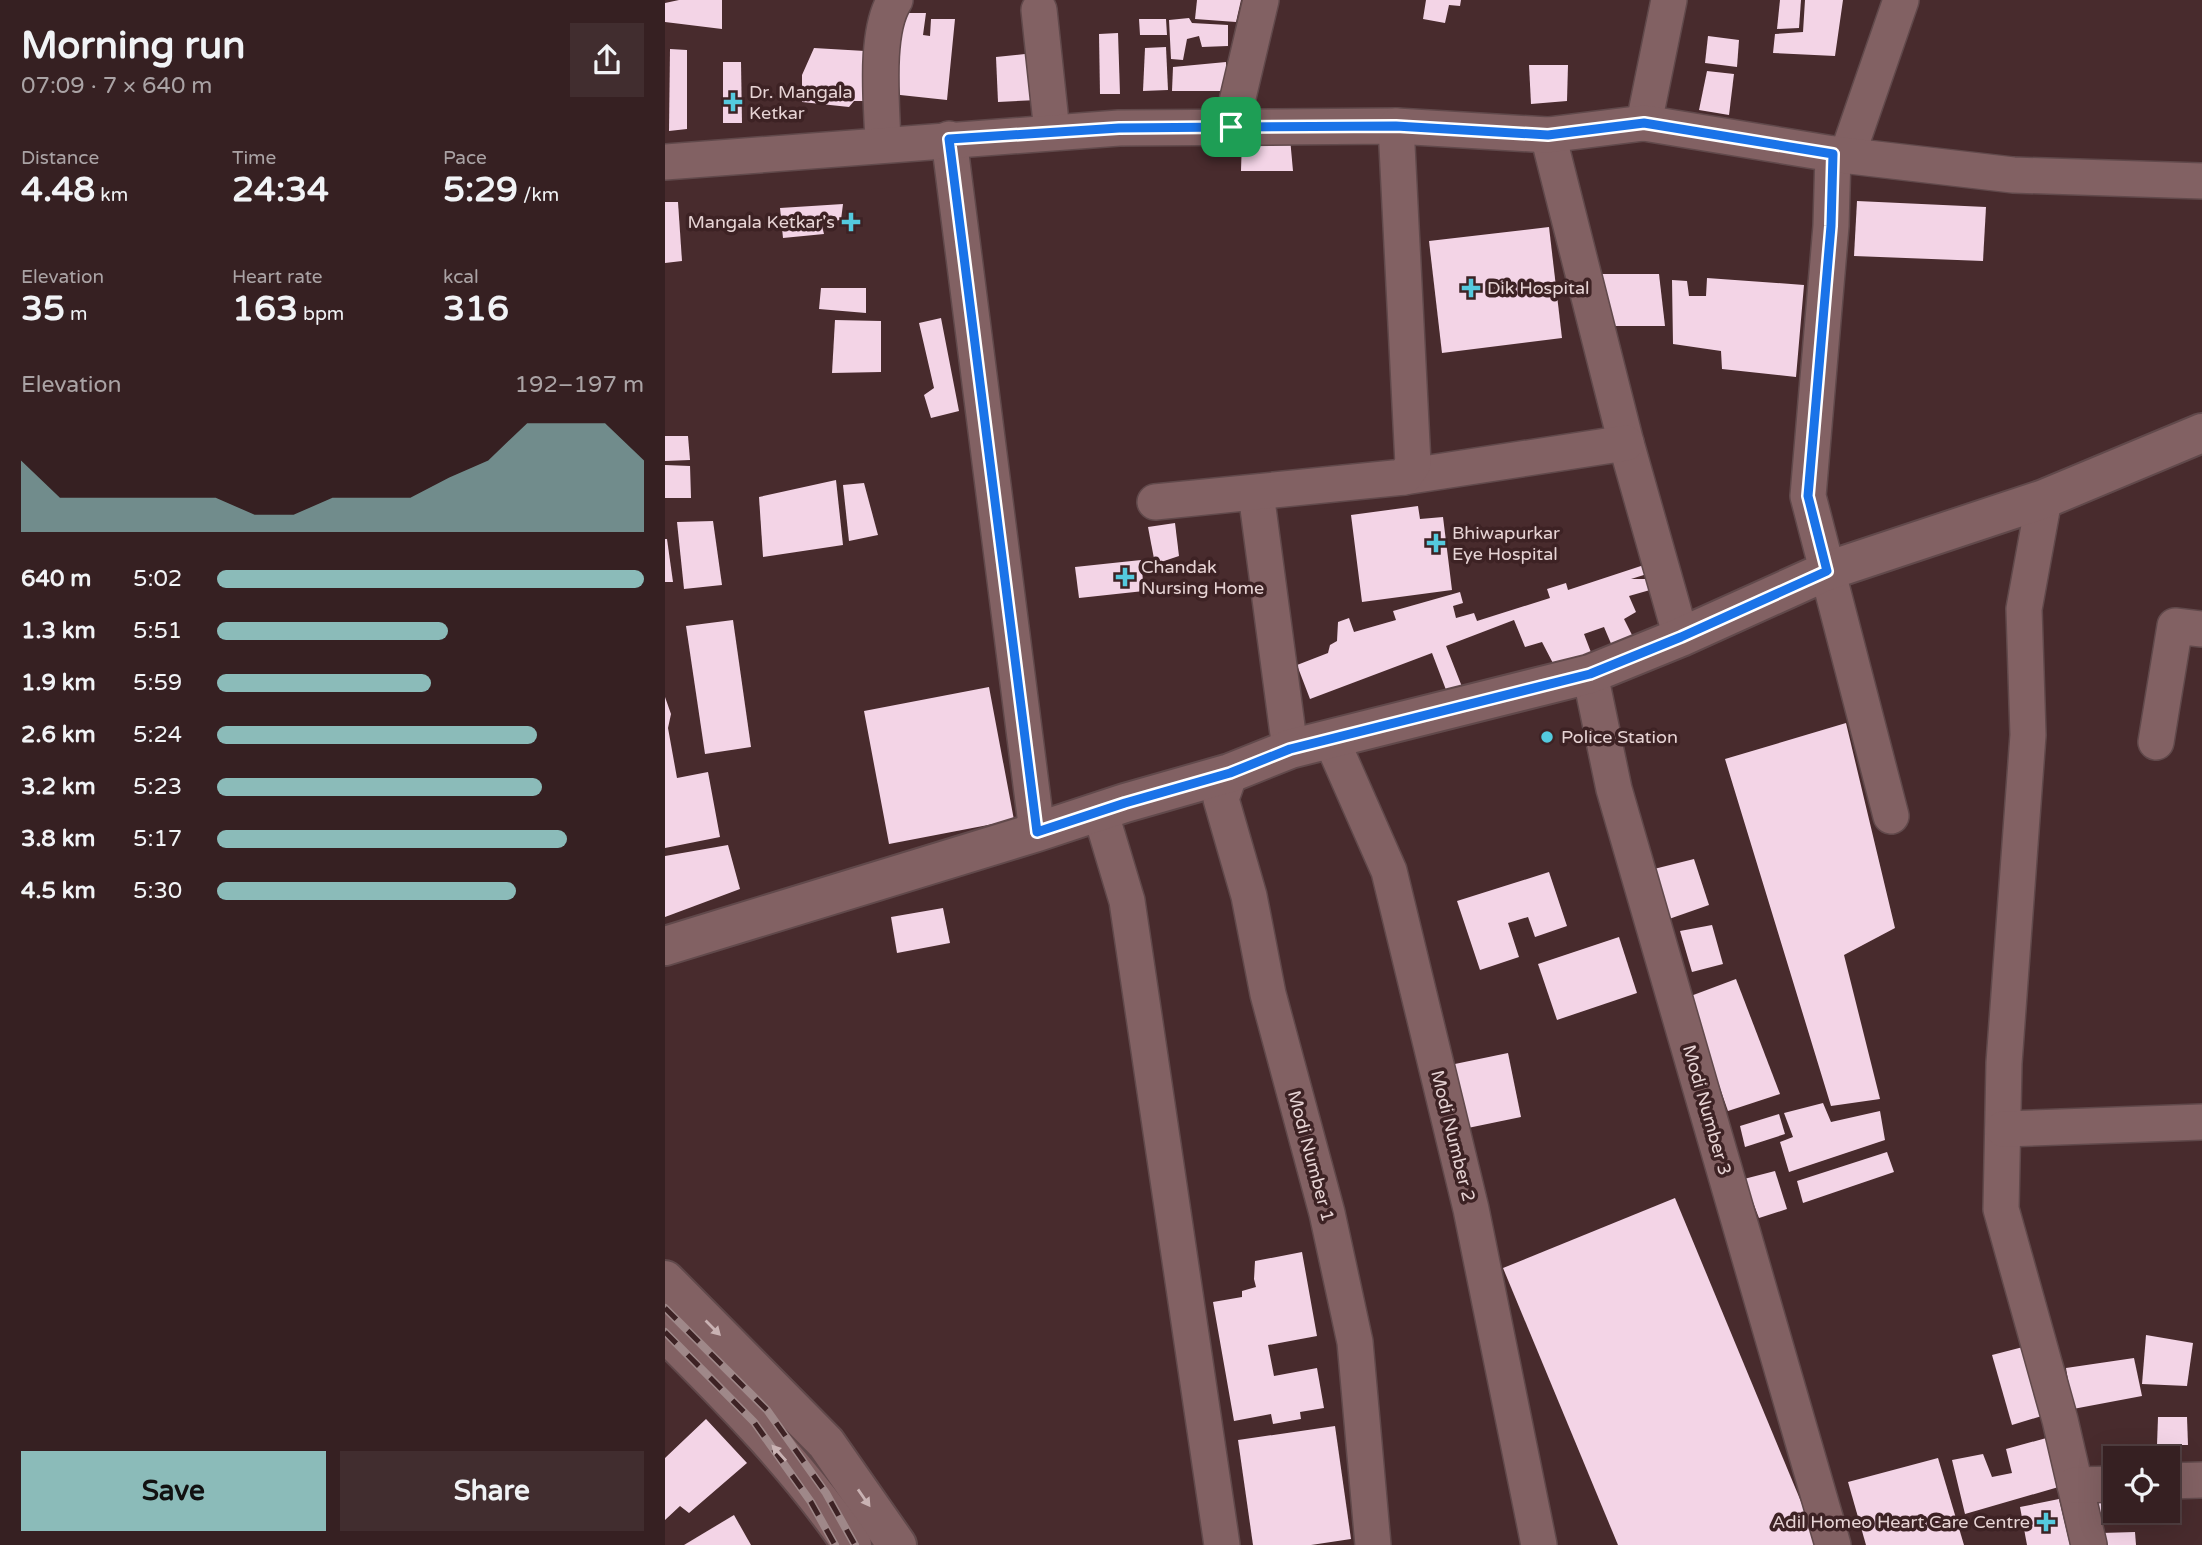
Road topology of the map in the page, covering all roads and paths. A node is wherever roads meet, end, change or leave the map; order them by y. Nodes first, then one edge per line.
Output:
1 (895, 0) edge
2 (1261, 0) edge
3 (1669, 0) edge
4 (1901, 0) edge
5 (1039, 10) dead end
6 (1644, 123) junction
7 (1396, 126) junction
8 (1231, 127) junction
9 (1052, 132) junction
10 (1548, 135) junction
11 (949, 139) junction
12 (883, 144) junction
13 (1840, 155) junction
14 (665, 162) edge
15 (2202, 181) edge
16 (2202, 433) edge
17 (1626, 443) junction
18 (1405, 477) junction
19 (1256, 493) junction
20 (2044, 499) junction
21 (1155, 502) dead end
22 (1827, 571) junction
23 (2202, 629) edge
24 (1681, 637) junction
25 (1590, 674) junction
26 (1331, 739) junction
27 (2156, 742) dead end
28 (1290, 749) junction
29 (1230, 773) junction
30 (1100, 811) junction
31 (1891, 816) dead end
32 (1037, 832) junction
33 (665, 946) edge
34 (2202, 1122) edge
35 (2003, 1129) junction
36 (665, 1280) edge
37 (665, 1332) edge
38 (2202, 1480) edge
39 (2180, 1481) edge
40 (2103, 1484) edge
41 (2075, 1485) junction
42 (852, 1545) edge
43 (897, 1545) edge
44 (1222, 1545) edge
45 (1373, 1545) edge
46 (1539, 1545) edge
47 (1833, 1545) edge
48 (2089, 1545) edge

1 - 12 street
2 - 8 street
3 - 6 street
4 - 13 street
5 - 9 street
6 - 10 street
6 - 13 street
7 - 8 street
7 - 10 street
7 - 18 street
8 - 9 street
9 - 11 street
10 - 17 street
11 - 12 street
11 - 32 street
12 - 14 street
13 - 15 street
13 - 22 street
16 - 20 street
17 - 18 street
17 - 24 street
18 - 19 street
19 - 21 street
19 - 28 street
20 - 22 street
20 - 35 street
22 - 24 street
22 - 31 street
23 - 27 street
24 - 25 street
25 - 26 street
25 - 47 street, Modi Number 3
26 - 28 street
26 - 46 street, Modi Number 2
28 - 29 street
29 - 30 street
29 - 45 street, Modi Number 1
30 - 32 street
30 - 44 street
32 - 33 street
34 - 35 street
35 - 41 street
36 -> 43 street
42 -> 37 street
38 - 39 street
40 - 41 street
41 - 48 street

